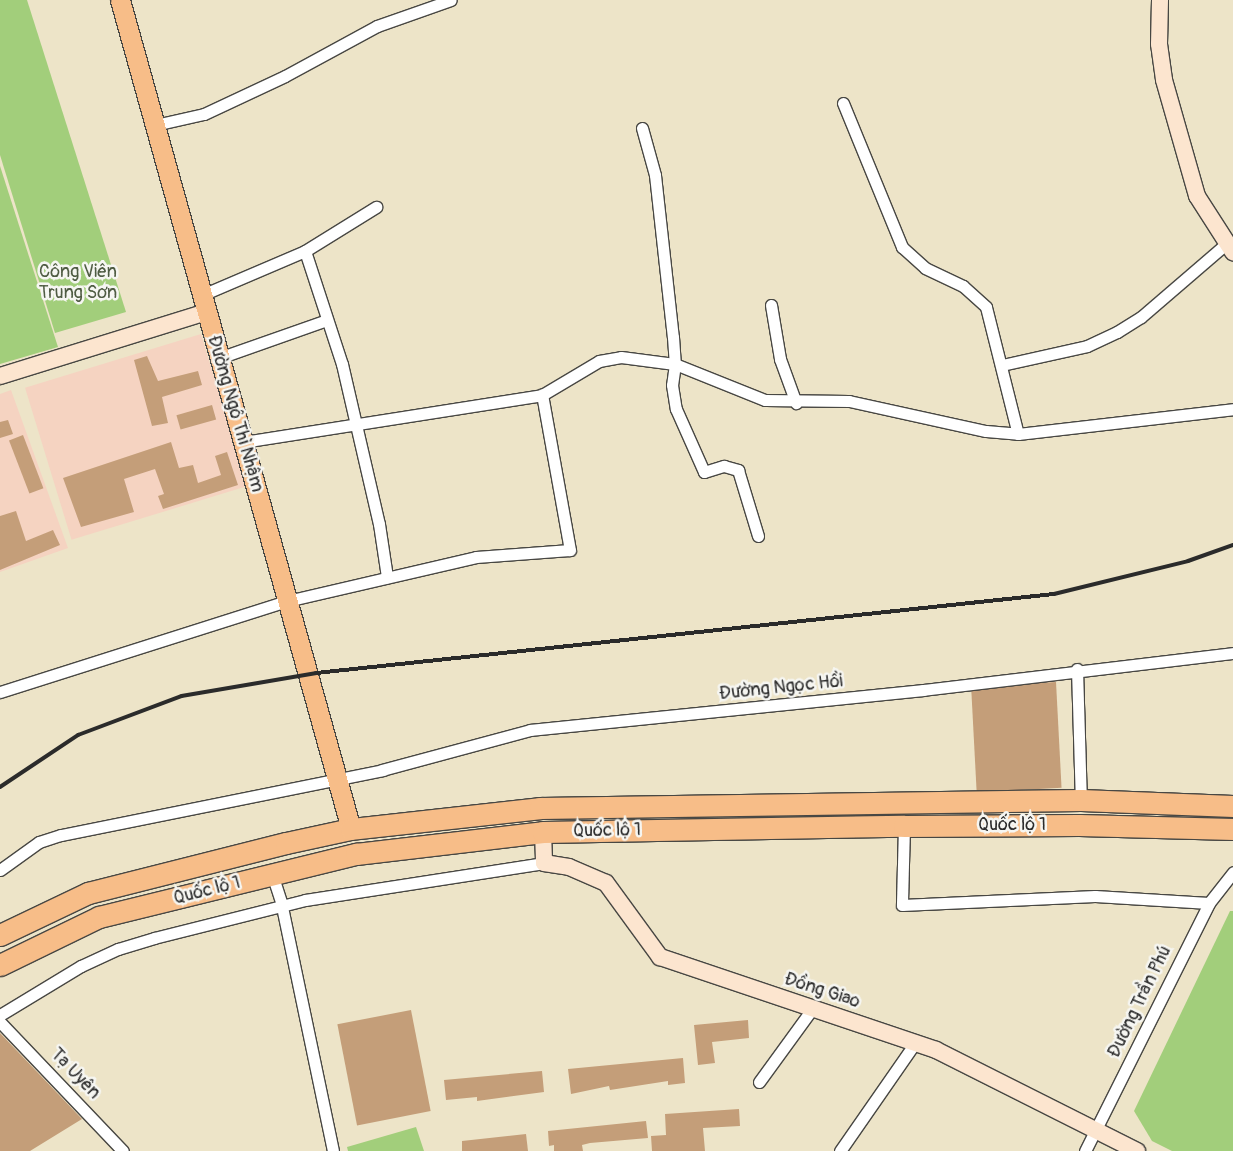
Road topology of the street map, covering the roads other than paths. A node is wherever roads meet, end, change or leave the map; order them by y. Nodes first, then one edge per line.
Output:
1 (120, 0) edge
2 (451, 0) edge
3 (1160, 0) edge
4 (843, 103) dead end
5 (155, 125) junction
6 (642, 128) dead end
7 (376, 207) dead end
8 (1230, 248) edge
9 (305, 252) junction
10 (204, 303) junction
11 (771, 305) dead end
12 (328, 320) junction
13 (220, 358) junction
14 (675, 364) junction
15 (1002, 365) junction
16 (0, 376) edge
17 (542, 395) junction
18 (796, 403) junction
19 (1233, 409) edge
20 (355, 424) junction
21 (1018, 434) junction
22 (243, 442) junction
23 (758, 536) dead end
24 (387, 577) junction
25 (287, 601) junction
26 (1233, 653) edge
27 (1076, 669) junction
28 (0, 692) edge
29 (338, 779) junction
30 (1080, 800) junction
31 (1233, 806) edge
32 (904, 826) junction
33 (351, 829) junction
34 (1233, 829) edge
35 (543, 832) junction
36 (358, 854) junction
37 (544, 862) junction
38 (0, 870) edge
39 (1233, 872) edge
40 (272, 874) junction
41 (1209, 903) junction
42 (282, 906) junction
43 (0, 935) edge
44 (0, 965) edge
45 (812, 1009) junction
46 (0, 1015) edge
47 (0, 1022) edge
48 (914, 1043) junction
49 (759, 1082) dead end
50 (1096, 1130) junction
51 (123, 1151) edge
52 (333, 1151) edge
53 (840, 1151) edge
54 (1086, 1151) edge
55 (1137, 1151) edge

1 - 5 main road, Đường Ngô Thì Nhậm
2 - 5 street
3 - 8 main road
4 - 15 street
5 - 10 main road, Đường Ngô Thì Nhậm
6 - 14 street
7 - 9 street
8 - 15 street
9 - 10 street
9 - 12 street
10 - 13 main road, Đường Ngô Thì Nhậm
10 - 16 main road
11 - 18 street
12 - 13 street
12 - 20 street
13 - 22 main road, Đường Ngô Thì Nhậm
14 - 17 street
14 - 18 street
14 - 23 street
15 - 21 street
17 - 20 street
17 - 24 street
18 - 21 street
19 - 21 street
20 - 22 street
20 - 24 street
22 - 25 main road, Đường Ngô Thì Nhậm
24 - 25 street
25 - 28 street
25 - 29 main road, Đường Ngô Thì Nhậm
26 - 27 street, Đường Ngọc Hồi
27 - 29 street, Đường Ngọc Hồi
27 - 30 street
29 - 33 main road, Đường Ngô Thì Nhậm
29 - 38 street, Đường Ngọc Hồi
30 - 31 highway, Quốc lộ 1
30 - 33 highway, Quốc lộ 1
32 - 34 highway, Quốc lộ 1
32 - 35 highway, Quốc lộ 1
32 - 41 street
33 - 36 highway
33 - 43 highway, Quốc lộ 1
35 - 36 highway, Quốc lộ 1
35 - 37 main road
36 - 40 highway, Quốc lộ 1
37 - 42 street
37 - 45 main road, Đồng Giao
39 - 41 street, Đường Trần Phú
40 - 42 street
40 - 44 highway, Quốc lộ 1
41 - 50 street, Đường Trần Phú
42 - 46 street
42 - 52 street
45 - 48 main road, Đồng Giao
45 - 49 street
47 - 51 street, Tạ Uyên
48 - 50 main road, Đồng Giao
48 - 53 street
50 - 54 street, Đường Trần Phú
50 - 55 main road, Đồng Giao

